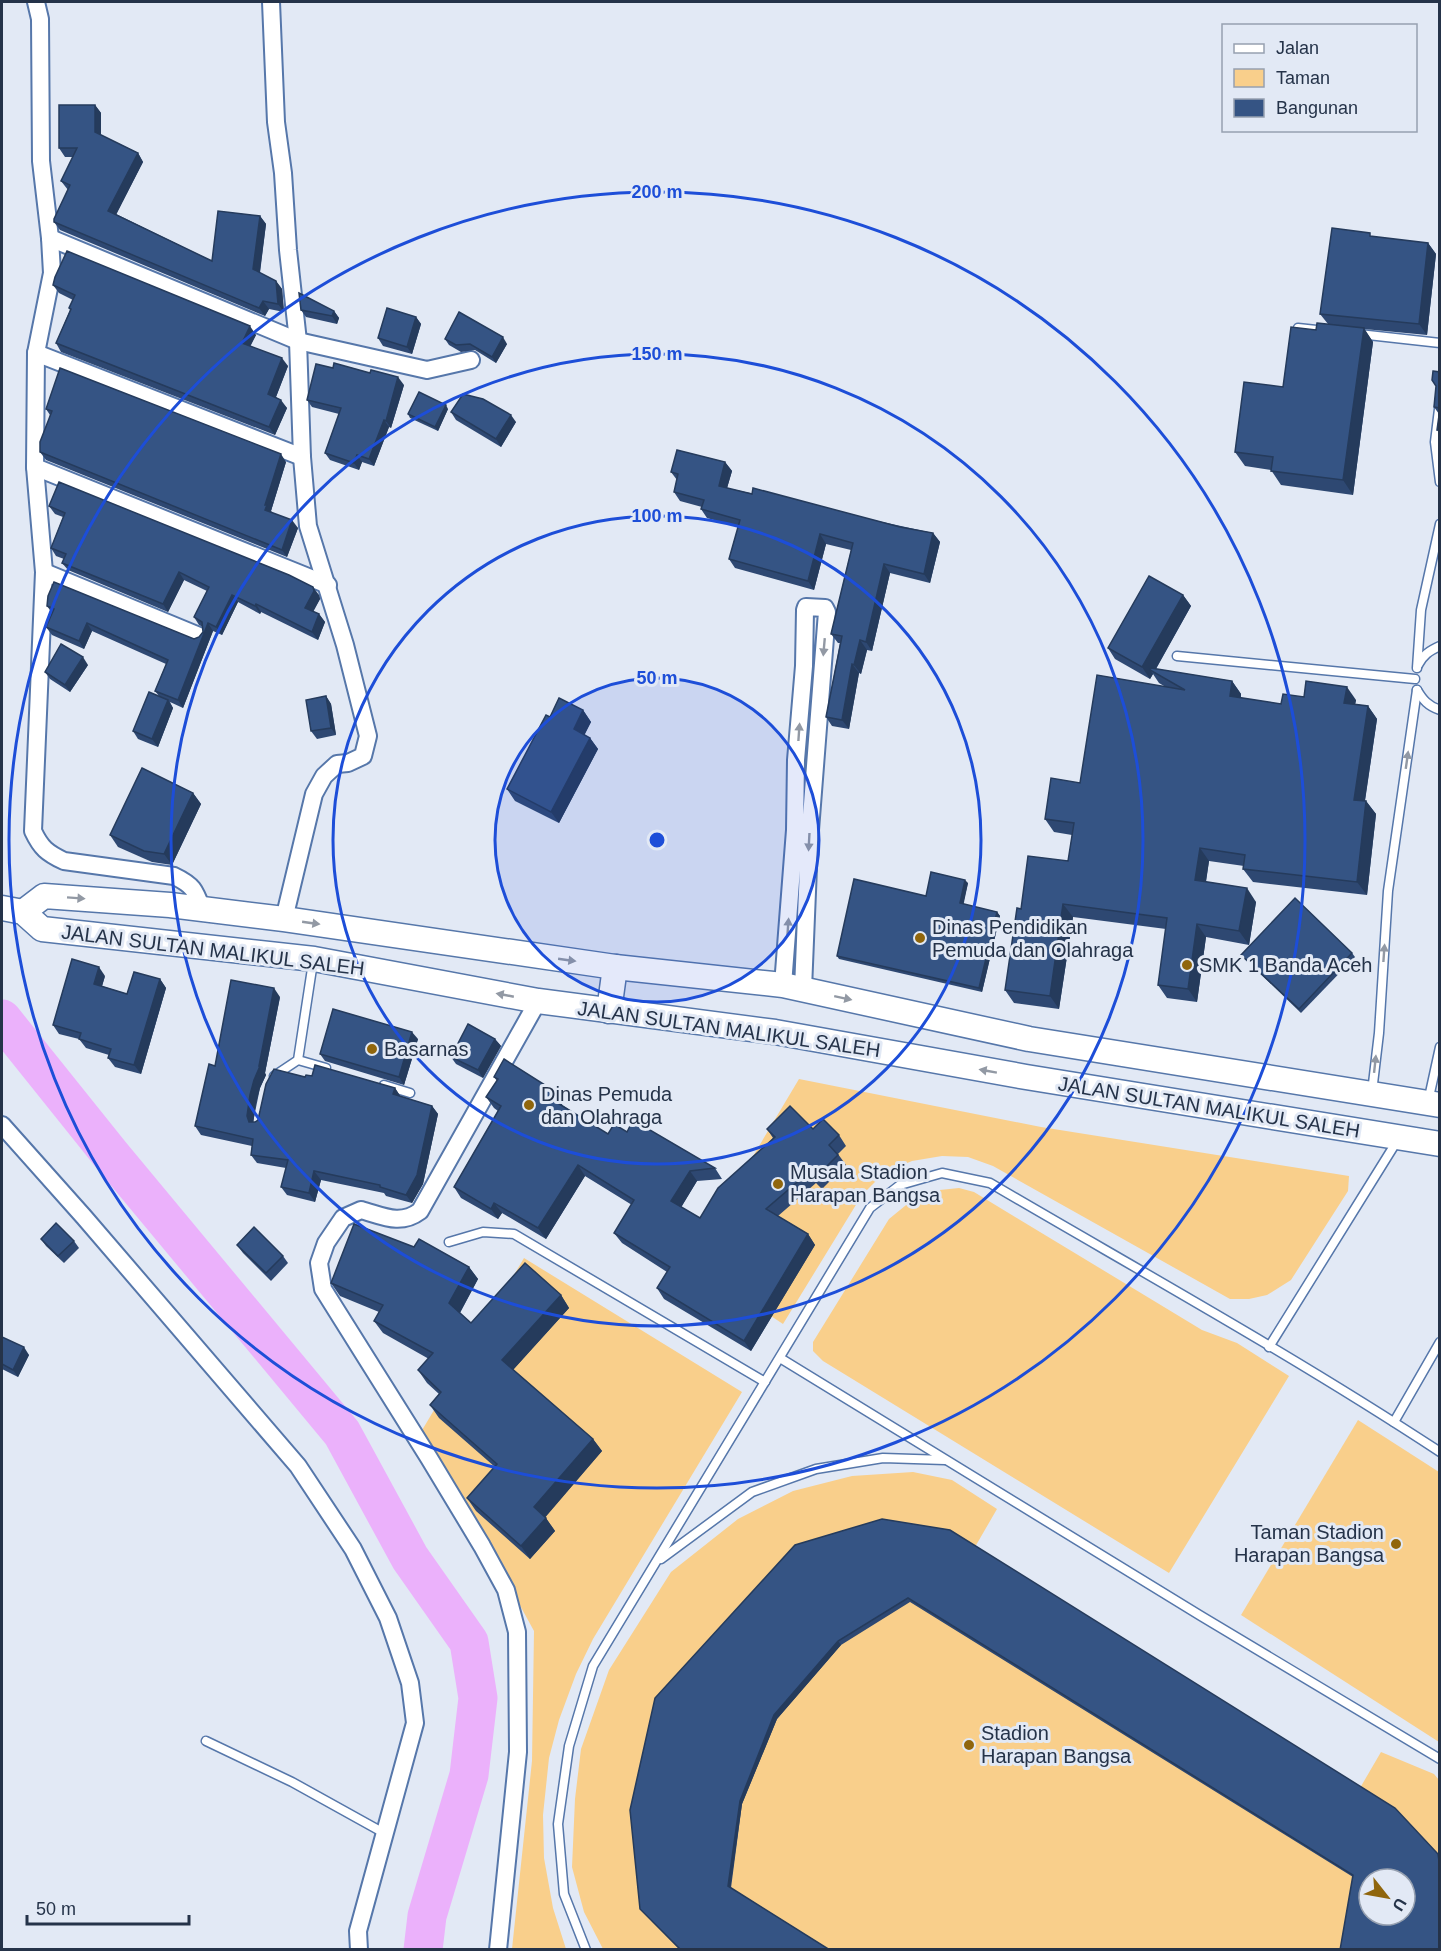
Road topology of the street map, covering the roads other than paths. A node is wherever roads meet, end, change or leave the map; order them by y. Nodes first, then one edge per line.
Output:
1 (36, 2) edge
2 (271, 2) edge
3 (50, 238) junction
4 (1298, 328) edge
5 (1334, 332) edge
6 (1345, 333) edge
7 (298, 341) junction
8 (1440, 343) edge
9 (36, 354) junction
10 (471, 360) dead end
11 (1440, 401) edge
12 (302, 457) junction
13 (35, 467) junction
14 (1440, 482) edge
15 (1440, 524) edge
16 (44, 572) junction
17 (328, 585) junction
18 (199, 636) edge
19 (1440, 646) edge
20 (1177, 656) dead end
21 (1417, 668) junction
22 (1415, 679) junction
23 (1417, 690) junction
24 (1440, 710) edge
25 (202, 909) junction
26 (11, 910) edge
27 (284, 919) junction
28 (314, 959) junction
29 (615, 967) junction
30 (793, 987) junction
31 (538, 1001) junction
32 (609, 1011) junction
33 (1029, 1039) junction
34 (1440, 1047) edge
35 (297, 1060) junction
36 (331, 1070) edge
37 (1026, 1077) junction
38 (376, 1083) edge
39 (267, 1087) edge
40 (410, 1093) dead end
41 (1372, 1095) junction
42 (1434, 1104) edge
43 (2, 1125) edge
44 (1399, 1138) junction
45 (1440, 1144) edge
46 (449, 1242) dead end
47 (1440, 1342) edge
48 (1269, 1347) junction
49 (780, 1358) junction
50 (765, 1382) junction
51 (1394, 1422) junction
52 (1440, 1452) edge
53 (945, 1460) junction
54 (656, 1563) junction
55 (206, 1741) dead end
56 (1440, 1759) edge
57 (384, 1833) junction
58 (359, 1950) edge
59 (498, 1950) edge
60 (586, 1950) edge

1 - 3 street
2 - 7 street
3 - 7 street
3 - 9 street
4 - 5 lane
6 - 8 lane
7 - 10 street
7 - 12 street
9 - 12 street
9 - 13 street
11 - 14 lane
12 - 17 street
13 - 16 street
13 - 17 street
15 - 21 lane
16 - 18 street
16 - 25 street
17 - 27 street
19 - 21 lane
20 - 22 lane
21 - 22 lane
22 - 23 lane
23 - 24 lane
41 -> 23 lane
26 -> 25 main road, JALAN SULTAN MALIKUL SALEH
25 - 27 main road, JALAN SULTAN MALIKUL SALEH
26 - 28 main road, JALAN SULTAN MALIKUL SALEH
27 -> 29 main road, JALAN SULTAN MALIKUL SALEH
31 -> 28 main road, JALAN SULTAN MALIKUL SALEH
28 - 35 lane
29 - 30 main road, JALAN SULTAN MALIKUL SALEH
29 - 32 main road
30 -> 30 street
30 -> 33 main road, JALAN SULTAN MALIKUL SALEH
31 - 32 main road, JALAN SULTAN MALIKUL SALEH
31 - 59 street
37 -> 32 main road, JALAN SULTAN MALIKUL SALEH
33 - 37 main road
33 - 41 main road, JALAN SULTAN MALIKUL SALEH
34 - 42 lane
35 - 36 lane
35 - 39 lane
37 - 44 main road, JALAN SULTAN MALIKUL SALEH
38 - 40 lane
41 - 42 main road, JALAN SULTAN MALIKUL SALEH
43 - 57 street
44 - 45 main road, JALAN SULTAN MALIKUL SALEH
44 - 48 lane
46 - 50 lane
47 - 51 lane
48 - 49 lane
48 - 51 lane
49 - 50 lane
49 - 53 lane
50 - 54 lane
51 - 52 lane
53 - 54 lane
53 - 56 lane
54 - 60 lane
55 - 57 lane
57 - 58 street

